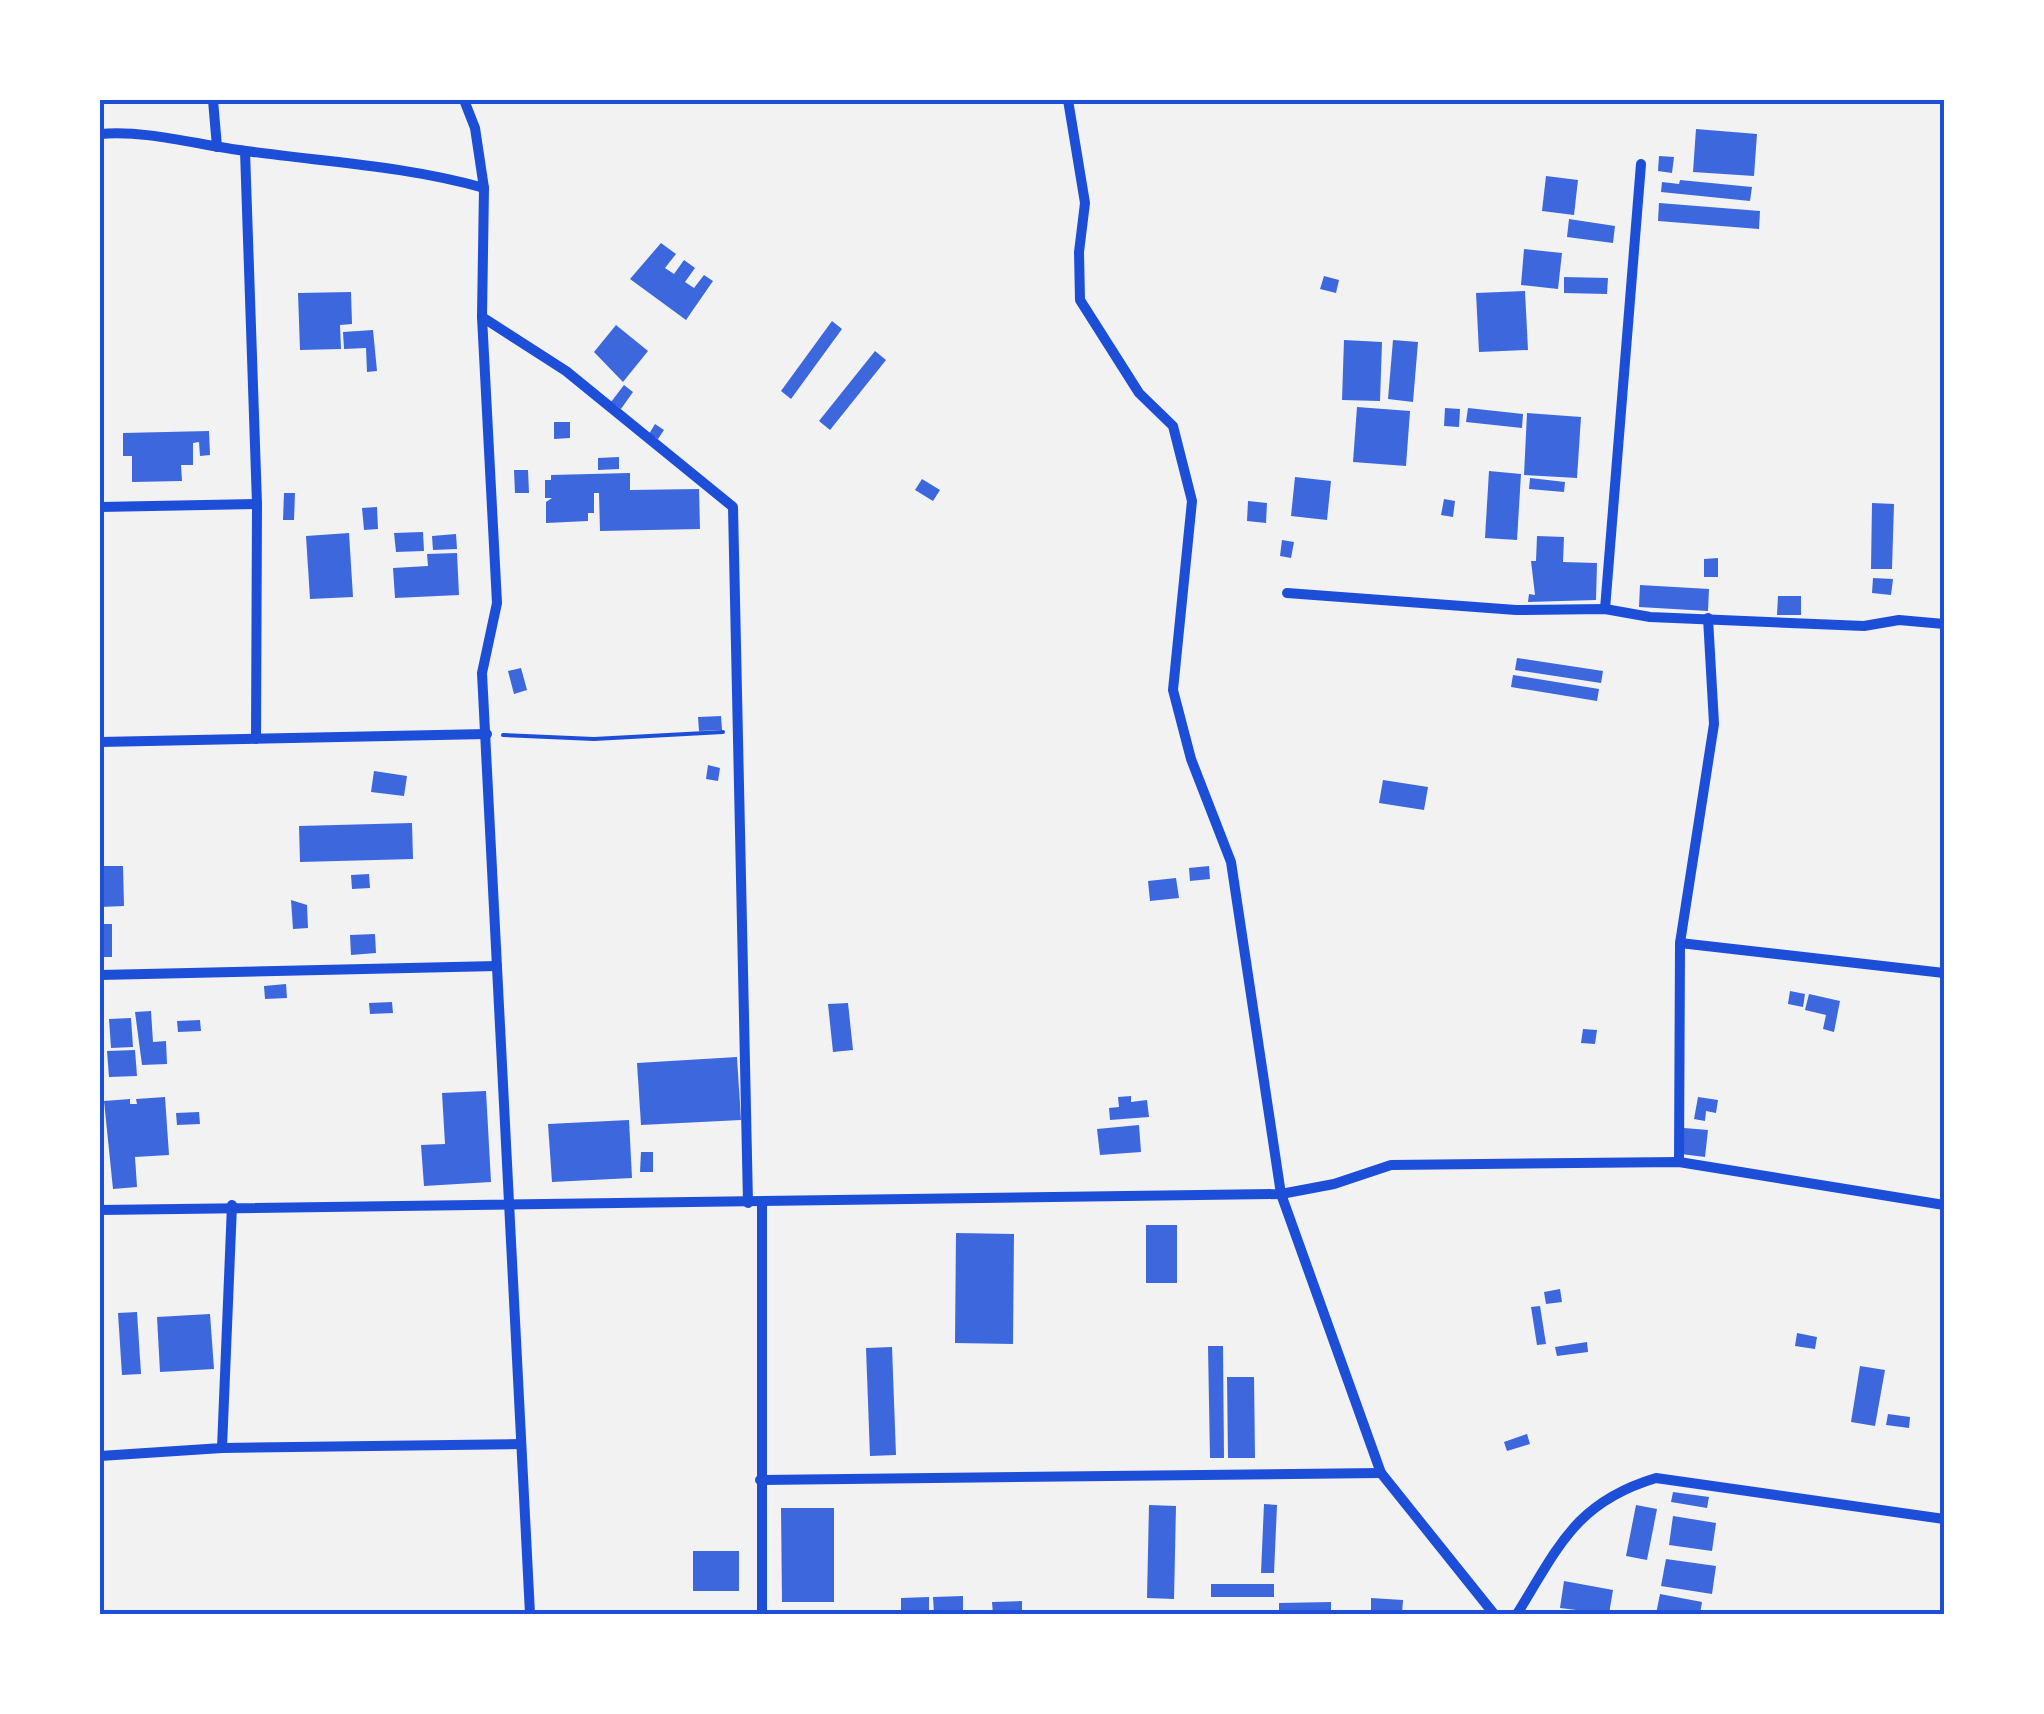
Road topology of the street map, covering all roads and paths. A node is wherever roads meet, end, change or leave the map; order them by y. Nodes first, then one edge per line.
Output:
1 (213, 100) edge
2 (464, 100) edge
3 (1068, 100) edge
4 (100, 134) edge
5 (217, 147) junction
6 (245, 151) junction
7 (1640, 164) dead end
8 (484, 188) junction
9 (482, 317) junction
10 (257, 504) junction
11 (100, 507) edge
12 (1288, 593) dead end
13 (1605, 609) junction
14 (1708, 618) junction
15 (1944, 624) edge
16 (738, 731) junction
17 (486, 734) junction
18 (256, 739) junction
19 (100, 742) edge
20 (1680, 942) junction
21 (497, 966) junction
22 (1944, 973) edge
23 (100, 975) edge
24 (1679, 1162) junction
25 (1281, 1194) junction
26 (510, 1202) junction
27 (762, 1202) junction
28 (748, 1203) junction
29 (232, 1204) junction
30 (1944, 1205) edge
31 (100, 1210) edge
32 (521, 1444) junction
33 (222, 1448) junction
34 (100, 1456) edge
35 (1381, 1473) junction
36 (760, 1480) junction
37 (1944, 1519) edge
38 (530, 1614) edge
39 (762, 1614) edge
40 (1494, 1614) edge
41 (1517, 1614) edge

1 - 5 street
2 - 8 street
3 - 25 street
4 - 5 street
5 - 6 street
6 - 8 street
6 - 10 street
7 - 13 street
8 - 9 street
9 - 16 street
9 - 17 street
10 - 11 street
10 - 18 street
12 - 13 street
13 - 14 street
14 - 15 street
14 - 20 street
16 - 17 path
16 - 28 street
17 - 18 street
17 - 21 street
18 - 19 street
20 - 22 street
20 - 24 street
21 - 23 street
21 - 26 street
24 - 25 street
24 - 30 street
25 - 27 street
25 - 35 street
26 - 28 street
26 - 29 street
26 - 32 street
27 - 28 street
27 - 36 street
29 - 31 street
29 - 33 street
32 - 33 street
32 - 38 street
33 - 34 street
35 - 36 street
35 - 40 street
36 - 39 street
37 - 41 street

